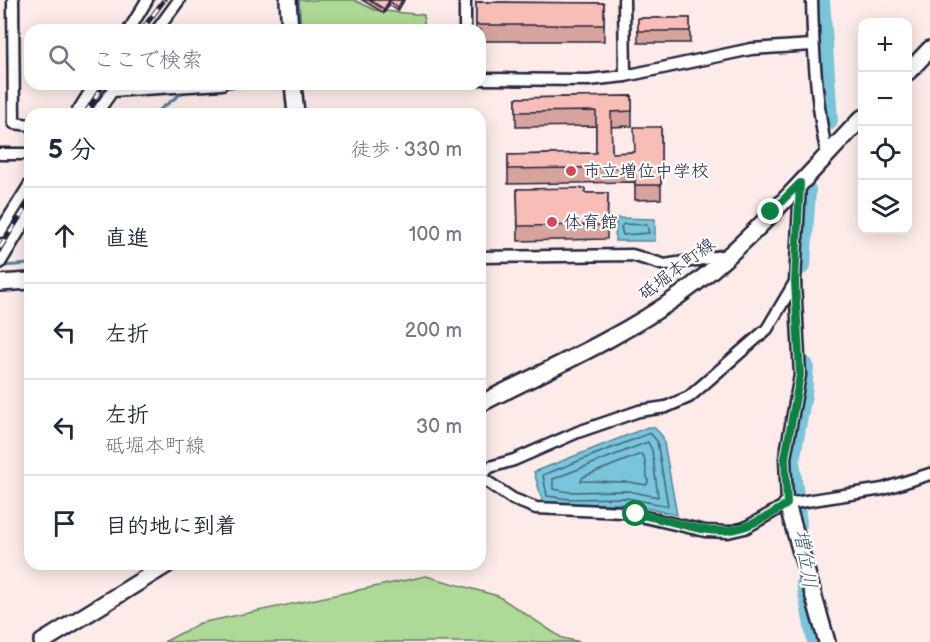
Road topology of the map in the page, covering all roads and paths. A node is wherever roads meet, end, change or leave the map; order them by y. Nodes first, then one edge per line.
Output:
1 (13, 0) edge
2 (147, 0) edge
3 (179, 0) edge
4 (288, 0) edge
5 (465, 0) edge
6 (624, 0) edge
7 (812, 0) edge
8 (133, 24) edge
9 (161, 24) edge
10 (290, 24) edge
11 (465, 24) edge
12 (812, 45) junction
13 (930, 49) edge
14 (912, 68) edge
15 (626, 76) junction
16 (486, 79) edge
17 (91, 90) edge
18 (112, 90) edge
19 (294, 90) edge
20 (80, 108) edge
21 (100, 108) edge
22 (295, 108) edge
23 (858, 122) edge
24 (24, 124) edge
25 (0, 153) edge
26 (24, 154) edge
27 (826, 155) junction
28 (800, 183) junction
29 (24, 194) edge
30 (24, 223) edge
31 (0, 232) edge
32 (729, 255) junction
33 (486, 257) edge
34 (0, 263) edge
35 (24, 281) edge
36 (795, 282) junction
37 (0, 283) edge
38 (486, 401) edge
39 (486, 471) edge
40 (930, 474) edge
41 (486, 480) edge
42 (787, 504) junction
43 (158, 570) edge
44 (42, 642) edge
45 (827, 642) edge

1 - 24 street
2 - 8 street
3 - 9 street
4 - 10 main road
5 - 11 street
6 - 15 street
7 - 12 street
12 - 15 street
12 - 27 street
13 - 14 main road
15 - 16 street
17 - 20 street
18 - 21 street
19 - 22 main road
23 - 27 main road, 砥堀本町線
25 - 26 street
27 - 28 main road, 砥堀本町線
28 - 32 main road, 砥堀本町線
28 - 36 street
29 - 31 street
30 - 34 street
32 - 33 street
32 - 38 main road, 砥堀本町線
35 - 37 main road
36 - 39 street
36 - 42 street
40 - 42 street
41 - 42 street
42 - 45 main road
43 - 44 main road

